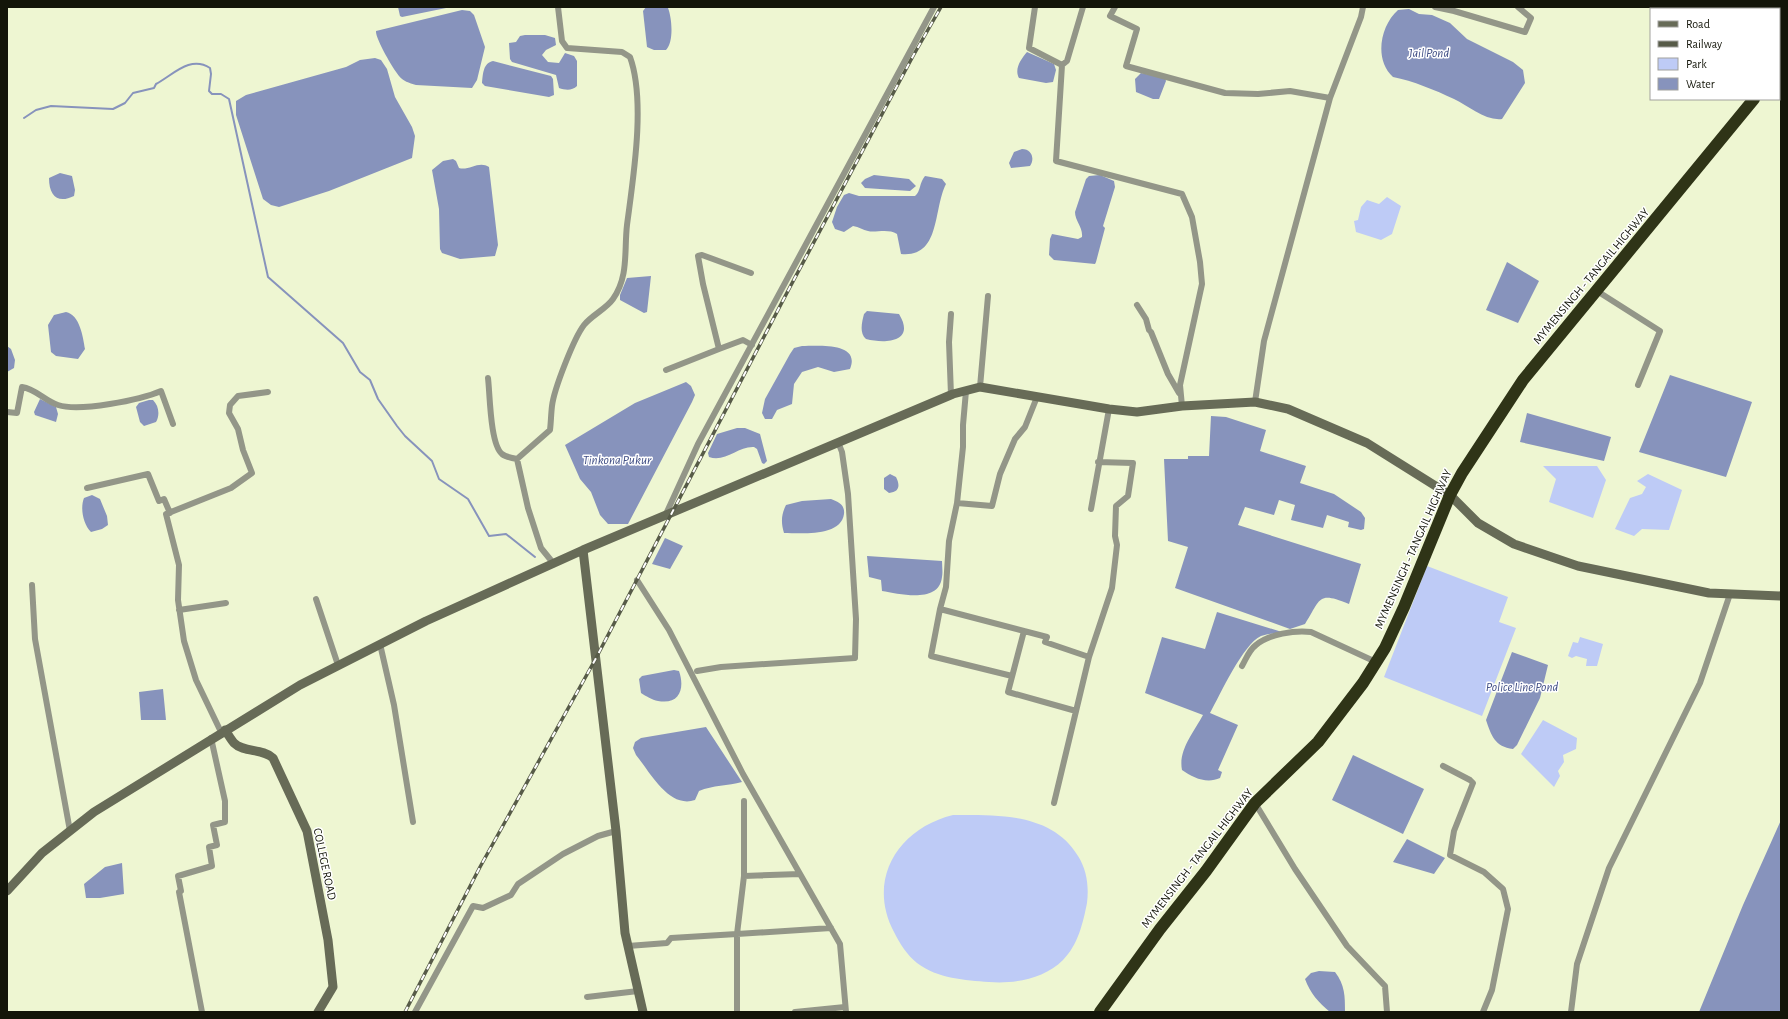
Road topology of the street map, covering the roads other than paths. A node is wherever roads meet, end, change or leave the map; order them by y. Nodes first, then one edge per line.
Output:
1 (558, 7) edge
2 (934, 7) edge
3 (1033, 7) edge
4 (1084, 7) edge
5 (1115, 7) edge
6 (1363, 7) edge
7 (1435, 7) edge
8 (1518, 7) edge
9 (1062, 65) junction
10 (1330, 98) junction
11 (1753, 100) edge
12 (751, 273) dead end
13 (1596, 291) junction
14 (988, 296) dead end
15 (1138, 305) dead end
16 (951, 314) dead end
17 (752, 345) junction
18 (719, 349) junction
19 (666, 370) dead end
20 (488, 378) dead end
21 (1638, 385) dead end
22 (980, 386) junction
23 (966, 391) junction
24 (268, 392) dead end
25 (951, 395) junction
26 (1037, 396) junction
27 (1182, 401) junction
28 (1255, 402) junction
29 (1109, 409) junction
30 (7, 412) edge
31 (173, 424) dead end
32 (838, 442) junction
33 (517, 459) junction
34 (1098, 462) junction
35 (87, 488) dead end
36 (1450, 495) junction
37 (957, 503) junction
38 (1091, 509) dead end
39 (170, 513) junction
40 (666, 514) junction
41 (583, 550) junction
42 (554, 564) junction
43 (636, 580) dead end
44 (32, 585) dead end
45 (1730, 594) junction
46 (1781, 596) edge
47 (316, 599) dead end
48 (226, 603) dead end
49 (940, 609) junction
50 (180, 610) junction
51 (1024, 631) junction
52 (380, 644) junction
53 (1089, 657) junction
54 (1376, 662) junction
55 (338, 665) junction
56 (1242, 666) dead end
57 (697, 671) dead end
58 (1012, 676) junction
59 (1076, 711) junction
60 (223, 731) junction
61 (211, 738) junction
62 (1443, 766) dead end
63 (744, 801) dead end
64 (1054, 803) dead end
65 (1255, 803) junction
66 (413, 822) dead end
67 (70, 831) junction
68 (616, 831) junction
69 (800, 874) junction
70 (744, 876) junction
71 (7, 891) edge
72 (831, 928) junction
73 (737, 934) junction
74 (628, 946) junction
75 (638, 991) junction
76 (587, 997) dead end
77 (845, 1009) edge
78 (202, 1012) edge
79 (318, 1012) edge
80 (415, 1012) edge
81 (643, 1012) edge
82 (737, 1012) edge
83 (795, 1012) edge
84 (1100, 1012) edge
85 (1387, 1012) edge
86 (1483, 1012) edge
87 (1571, 1012) edge

1 - 33 street
2 - 17 street
3 - 9 street
4 - 9 street
5 - 10 street
6 - 10 street
7 - 8 street
9 - 27 street
10 - 28 street
11 - 13 highway, MYMENSINGH - TANGAIL HIGHWAY
12 - 18 street
13 - 21 street
13 - 36 highway, MYMENSINGH - TANGAIL HIGHWAY
14 - 22 street
15 - 27 street
16 - 25 street
17 - 18 street
17 - 40 street
18 - 19 street
20 - 33 street
22 - 23 street
22 - 26 street
23 - 25 street
23 - 37 street
24 - 39 street
25 - 32 street
26 - 29 street
26 - 37 street
27 - 28 street
27 - 29 street
28 - 36 street
29 - 34 street
30 - 31 street
32 - 40 street
32 - 57 street
33 - 42 street
34 - 38 street
34 - 53 street
35 - 39 street
36 - 45 street
36 - 54 highway, MYMENSINGH - TANGAIL HIGHWAY
37 - 49 street
39 - 50 street
40 - 41 street
41 - 42 street
41 - 68 street
42 - 52 street
43 - 69 street
44 - 67 street
45 - 46 street
45 - 87 street
47 - 55 street
48 - 50 street
49 - 51 street
49 - 58 street
50 - 60 street
51 - 53 street
51 - 58 street
52 - 55 street
52 - 66 street
53 - 59 street
54 - 56 street
54 - 65 highway, MYMENSINGH - TANGAIL HIGHWAY
55 - 60 street
58 - 59 street
59 - 64 street
60 - 61 street
60 - 79 street, COLLEGE ROAD
61 - 67 street
61 - 78 street
62 - 86 street
63 - 70 street
65 - 84 highway, MYMENSINGH - TANGAIL HIGHWAY
65 - 85 street
67 - 71 street
68 - 74 street
68 - 80 street
69 - 70 street
69 - 72 street
70 - 73 street
72 - 73 street
72 - 77 street
73 - 74 street
73 - 82 street
74 - 75 street
75 - 76 street
75 - 81 street
77 - 83 street

